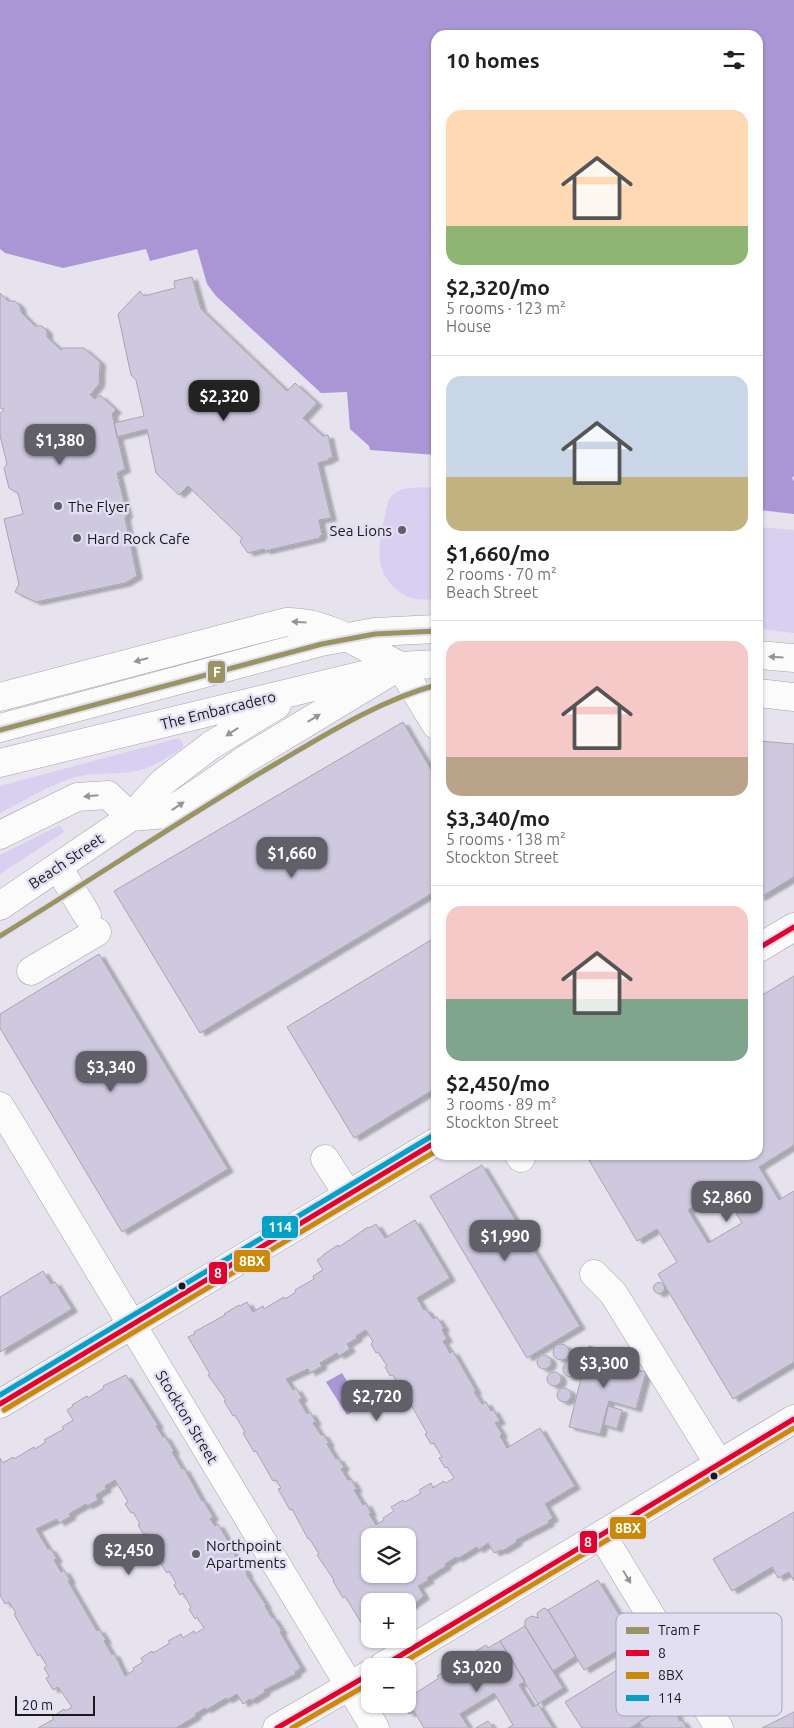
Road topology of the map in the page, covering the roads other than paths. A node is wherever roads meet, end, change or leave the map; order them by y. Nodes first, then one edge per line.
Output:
1 (431, 629) edge
2 (344, 637) junction
3 (763, 655) edge
4 (794, 658) edge
5 (431, 664) edge
6 (400, 666) junction
7 (304, 689) junction
8 (763, 693) edge
9 (0, 697) edge
10 (794, 697) edge
11 (431, 717) edge
12 (0, 728) edge
13 (0, 764) edge
14 (132, 817) junction
15 (0, 835) edge
16 (58, 867) junction
17 (0, 906) edge
18 (794, 927) edge
19 (763, 946) edge
20 (31, 970) dead end
21 (0, 1106) edge
22 (431, 1145) edge
23 (325, 1159) dead end
24 (348, 1195) junction
25 (594, 1274) dead end
26 (132, 1325) junction
27 (0, 1404) edge
28 (794, 1419) edge
29 (719, 1464) junction
30 (602, 1535) junction
31 (649, 1613) edge
32 (397, 1658) edge
33 (360, 1680) edge
34 (712, 1716) edge
35 (277, 1728) edge
36 (375, 1728) edge
37 (719, 1728) edge

1 - 2 street
2 - 6 street
2 -> 9 street
2 - 12 street
4 -> 3 street
5 - 6 street, The Embarcadero
6 - 7 street, The Embarcadero
6 - 11 street
14 -> 6 street
7 - 13 street, The Embarcadero
7 -> 14 street
8 - 10 street
14 -> 15 street
14 - 16 street, Beach Street
16 - 17 street, Beach Street
16 - 20 street
18 - 19 street
21 - 26 street, Stockton Street
22 - 24 street
23 - 24 street
24 - 26 street
25 - 29 street
26 - 27 street
26 - 33 street, Stockton Street
28 - 29 street
29 - 30 street
30 -> 31 street
30 - 32 street
33 - 35 street
33 - 36 street, Stockton Street
34 -> 37 street

